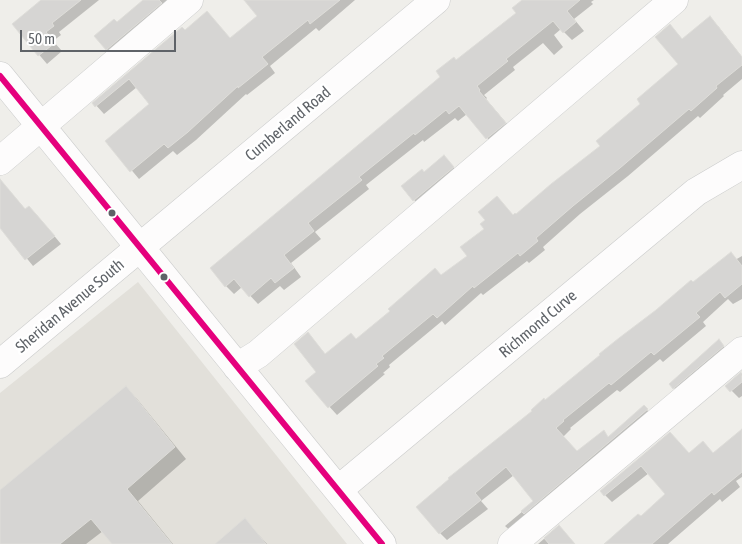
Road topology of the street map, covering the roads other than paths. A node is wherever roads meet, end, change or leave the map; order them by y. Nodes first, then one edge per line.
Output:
1 (189, 0) edge
2 (436, 0) edge
3 (674, 0) edge
4 (0, 76) edge
5 (41, 126) junction
6 (0, 161) edge
7 (742, 165) edge
8 (140, 248) junction
9 (742, 351) edge
10 (0, 364) edge
11 (238, 367) junction
12 (338, 490) junction
13 (382, 544) edge
14 (512, 544) edge

1 - 5 street
2 - 8 street, Cumberland Road
3 - 11 street
4 - 5 street
5 - 6 street
5 - 8 street
7 - 12 street, Richmond Curve
8 - 10 street, Sheridan Avenue South
8 - 11 street
9 - 14 street
11 - 12 street
12 - 13 street

